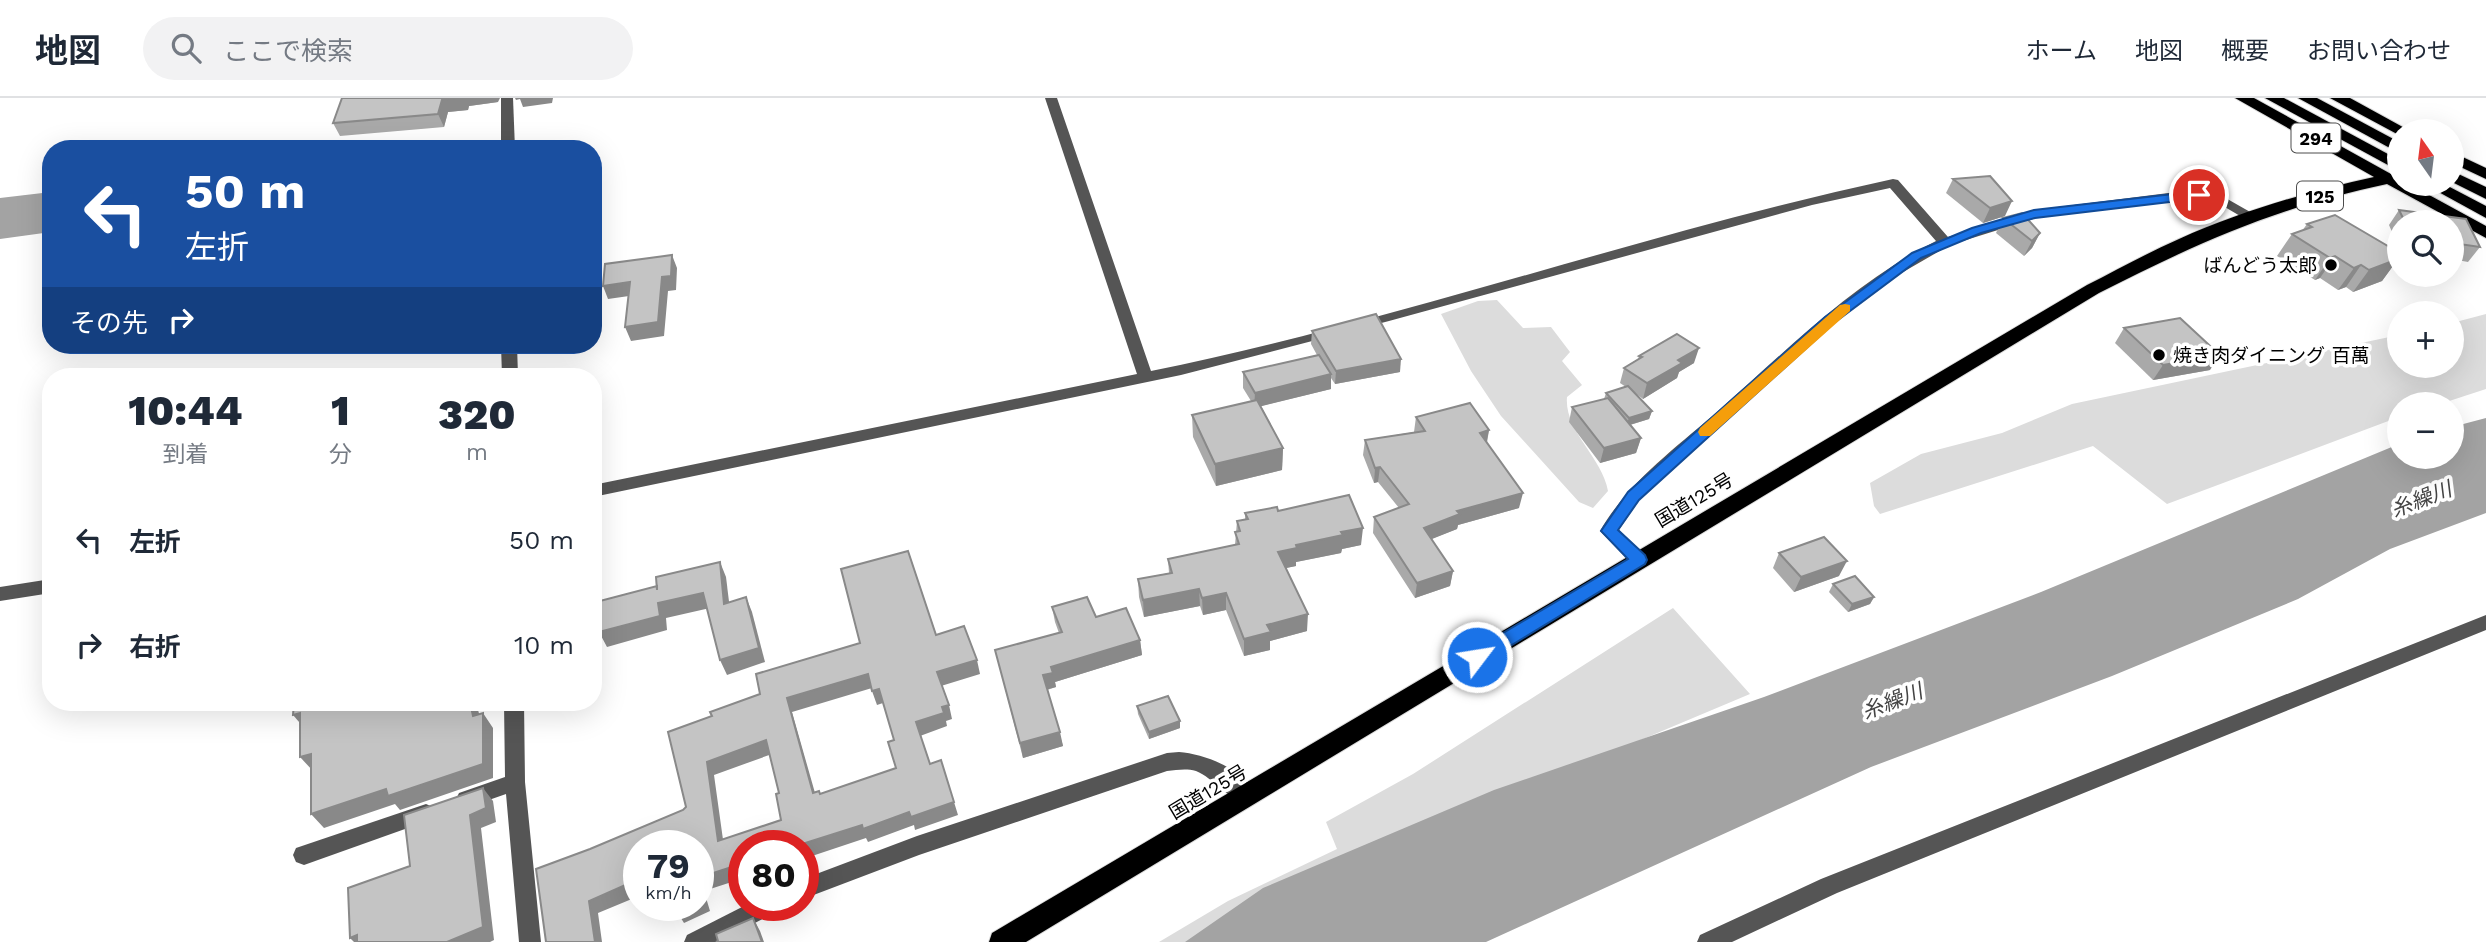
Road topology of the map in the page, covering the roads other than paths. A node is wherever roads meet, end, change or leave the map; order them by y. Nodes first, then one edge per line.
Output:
1 (507, 98) edge
2 (1051, 98) edge
3 (2243, 98) edge
4 (2273, 98) edge
5 (2306, 98) edge
6 (2338, 98) edge
7 (2387, 123) edge
8 (508, 140) edge
9 (2387, 142) edge
10 (2478, 164) edge
11 (2387, 167) edge
12 (2387, 170) edge
13 (2486, 174) edge
14 (2387, 177) edge
15 (2464, 182) edge
16 (2486, 194) edge
17 (2430, 196) edge
18 (2454, 196) edge
19 (2486, 213) edge
20 (2252, 217) junction
21 (2486, 233) edge
22 (1945, 242) junction
23 (1146, 378) junction
24 (602, 489) edge
25 (1639, 560) junction
26 (42, 587) edge
27 (0, 594) edge
28 (2486, 622) edge
29 (514, 711) edge
30 (515, 782) junction
31 (1247, 796) junction
32 (304, 856) dead end
33 (819, 883) edge
34 (736, 921) edge
35 (530, 942) edge
36 (695, 942) edge
37 (1002, 942) edge
38 (1708, 942) edge

1 - 8 street
2 - 23 street
3 - 12 highway, 294
4 - 11 highway, 294
5 - 9 highway, 294
6 - 7 highway, 294
10 - 13 highway
14 - 20 highway, 国道125号 / 125
15 - 16 highway
17 - 21 highway, 294
18 - 19 highway
20 - 22 street
20 - 25 highway, 国道125号 / 125
22 - 23 street
22 - 25 street
23 - 24 street
25 - 31 highway, 国道125号 / 125
26 - 27 street
28 - 38 street
29 - 30 street
30 - 32 street
30 - 35 street
31 - 33 street
31 - 37 highway, 国道125号 / 125
34 - 36 street

